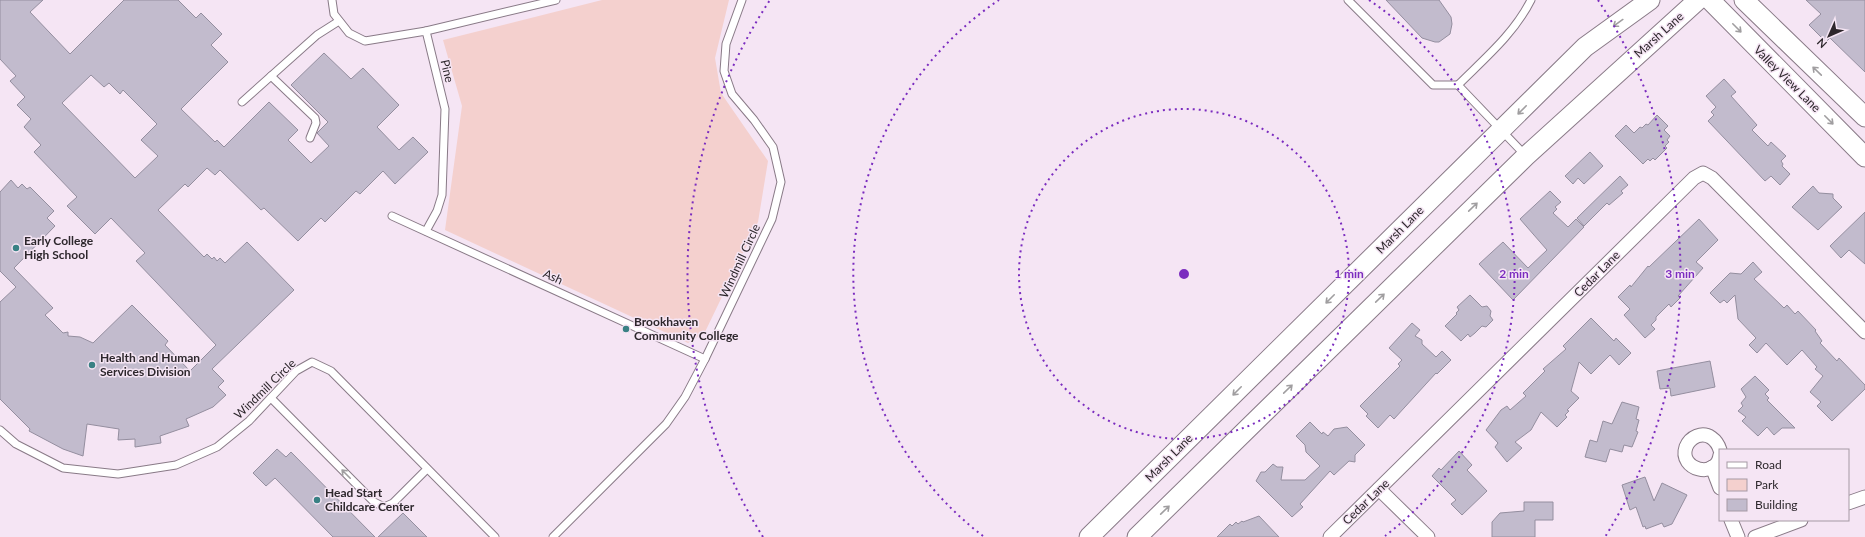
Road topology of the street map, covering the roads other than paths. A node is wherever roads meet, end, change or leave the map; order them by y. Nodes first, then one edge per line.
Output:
1 (332, 0) edge
2 (556, 0) edge
3 (742, 0) edge
4 (1348, 0) edge
5 (1531, 0) edge
6 (1650, 0) edge
7 (1698, 0) edge
8 (1710, 0) edge
9 (1744, 0) edge
10 (339, 21) junction
11 (426, 31) junction
12 (272, 76) junction
13 (1458, 85) junction
14 (242, 102) dead end
15 (1865, 117) edge
16 (1501, 131) junction
17 (310, 138) dead end
18 (1526, 156) junction
19 (1865, 157) edge
20 (392, 216) dead end
21 (426, 231) junction
22 (1865, 332) edge
23 (705, 359) junction
24 (271, 398) junction
25 (0, 430) edge
26 (1720, 449) edge
27 (1719, 458) edge
28 (1712, 467) junction
29 (428, 469) junction
30 (1719, 485) edge
31 (1379, 489) junction
32 (1865, 497) edge
33 (1849, 503) edge
34 (1731, 521) edge
35 (1798, 521) edge
36 (495, 537) edge
37 (553, 537) edge
38 (1089, 537) edge
39 (1137, 537) edge
40 (1330, 537) edge
41 (1428, 537) edge
42 (1738, 537) edge
43 (1755, 537) edge

1 - 10 lane
2 - 11 lane
3 - 23 lane, Windmill Circle
4 - 13 lane
5 - 13 lane
6 -> 16 main road, Marsh Lane
7 - 18 main road, Marsh Lane
8 -> 19 main road, Valley View Lane
15 -> 9 main road
10 - 11 lane
10 - 12 lane
11 - 21 lane, Pine
12 - 14 lane
12 - 17 lane
13 - 16 lane
16 - 18 lane
16 -> 38 main road, Marsh Lane
39 -> 18 main road, Marsh Lane
20 - 21 lane, Ash
21 - 23 lane, Ash
22 - 31 street, Cedar Lane
23 - 37 lane, Windmill Circle
24 - 25 lane, Windmill Circle
24 - 29 lane, Windmill Circle
29 -> 24 lane
26 - 28 street
27 - 28 street
28 - 30 street
29 - 36 lane, Windmill Circle
31 - 40 street, Cedar Lane
31 - 41 street
32 - 33 street
34 - 42 street
35 - 43 street

